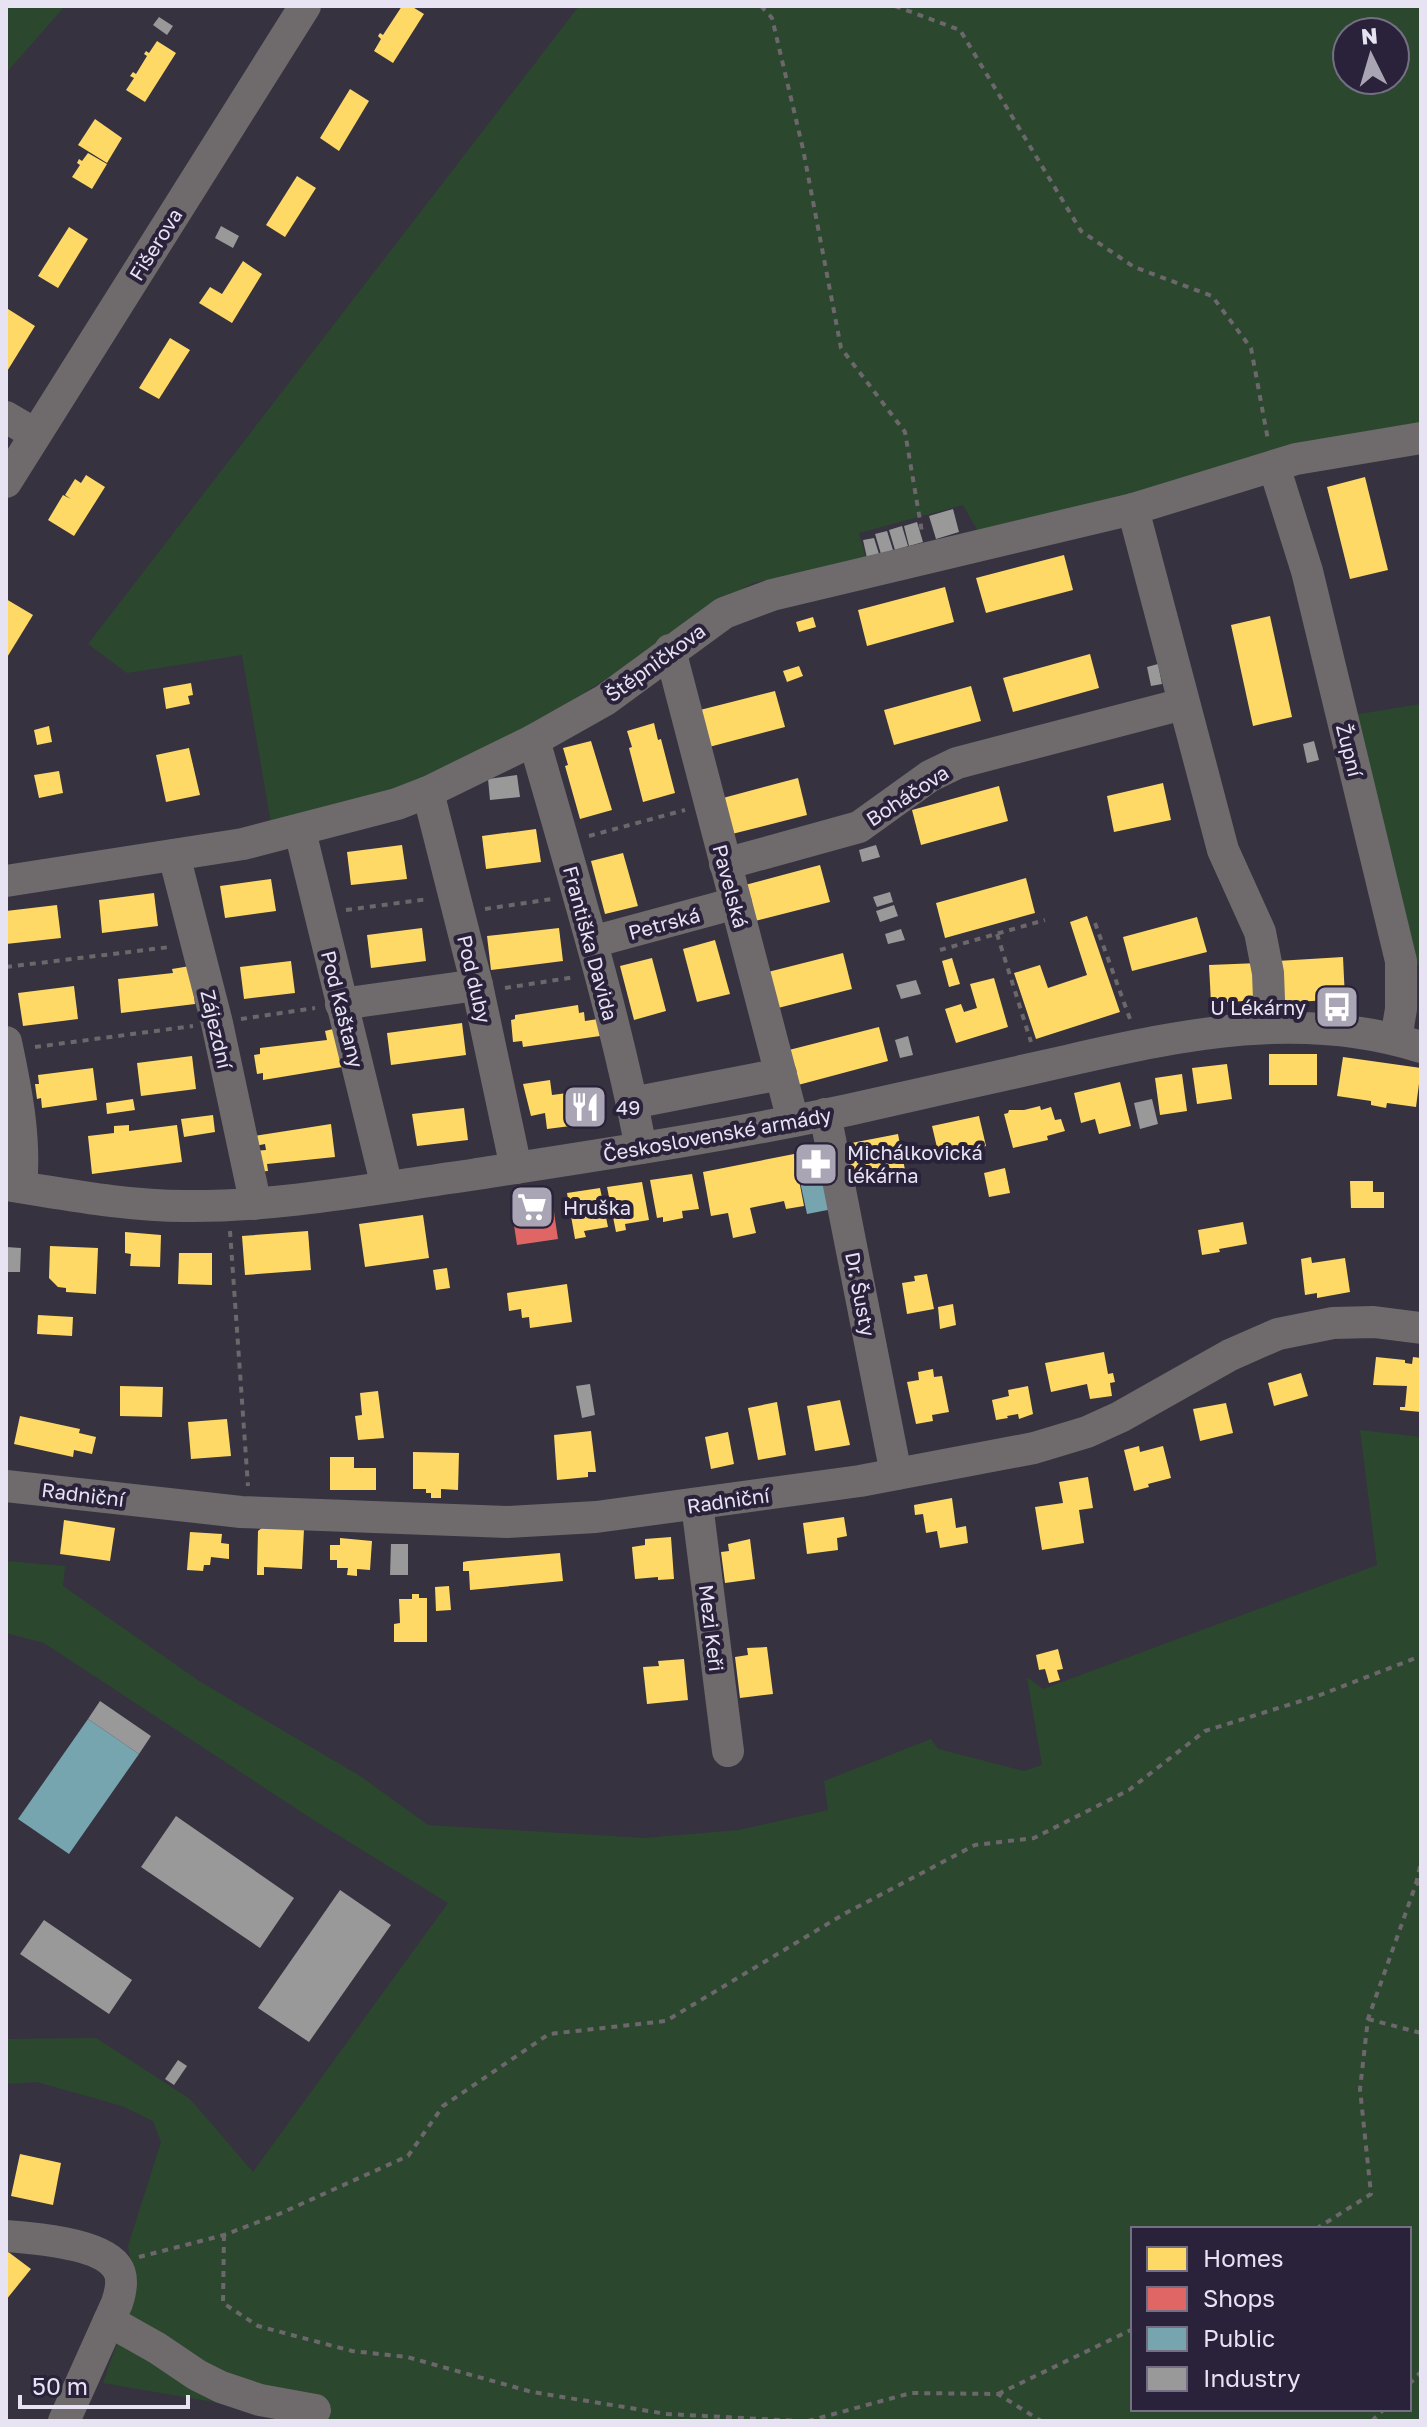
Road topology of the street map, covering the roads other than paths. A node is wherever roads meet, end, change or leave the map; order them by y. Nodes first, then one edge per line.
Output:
1 (305, 6) edge
2 (6, 417) edge
3 (35, 434) junction
4 (1421, 438) edge
5 (1274, 466) junction
6 (6, 482) edge
7 (1133, 509) junction
8 (670, 650) junction
9 (1183, 704) junction
10 (534, 740) junction
11 (428, 792) junction
12 (300, 831) junction
13 (174, 855) junction
14 (725, 864) junction
15 (6, 881) edge
16 (736, 903) junction
17 (592, 942) junction
18 (478, 988) junction
19 (341, 1004) junction
20 (1270, 1026) junction
21 (1409, 1043) edge
22 (7, 1046) edge
23 (781, 1074) junction
24 (632, 1103) junction
25 (825, 1114) junction
26 (793, 1121) junction
27 (641, 1148) junction
28 (516, 1168) junction
29 (14, 1186) edge
30 (387, 1187) junction
31 (253, 1204) junction
32 (1421, 1328) edge
33 (896, 1474) junction
34 (6, 1486) edge
35 (697, 1504) junction
36 (728, 1751) dead end
37 (6, 2236) edge
38 (109, 2321) junction
39 (315, 2410) dead end
40 (64, 2421) edge

1 - 3 street, Fišerova
2 - 3 street
3 - 6 street, Fišerova
4 - 5 street, Štěpničkova
5 - 7 street, Štěpničkova
5 - 21 street, Župní
7 - 8 street, Štěpničkova
7 - 9 street
8 - 10 street, Štěpničkova
8 - 14 street, Pavelská
9 - 14 street, Boháčova
9 - 20 street
10 - 11 street, Štěpničkova
10 - 17 street, Františka Davida
11 - 12 street, Štěpničkova
11 - 18 street, Pod duby
12 - 13 street, Štěpničkova
12 - 19 street, Pod Kaštany
13 - 15 street, Štěpničkova
13 - 31 street, Zájezdní
14 - 16 street, Pavelská
16 - 17 street, Petrská
16 - 23 street, Pavelská
17 - 24 street, Františka Davida
18 - 19 street
18 - 28 street, Pod duby
19 - 30 street, Pod Kaštany
20 - 21 street, Československé armády
20 - 25 street, Československé armády
22 - 29 street
23 - 24 street
23 - 26 street, Pavelská
24 - 27 street, Františka Davida
25 - 26 street, Československé armády
25 - 33 street, Dr. Šusty
26 - 27 street, Československé armády
27 - 28 street, Československé armády
28 - 30 street, Československé armády
29 - 31 street, Československé armády
30 - 31 street, Československé armády
32 - 33 street, Radniční
33 - 35 street, Radniční
34 - 35 street, Radniční
35 - 36 street, Mezi Keři
37 - 38 street
38 - 39 street
38 - 40 street

